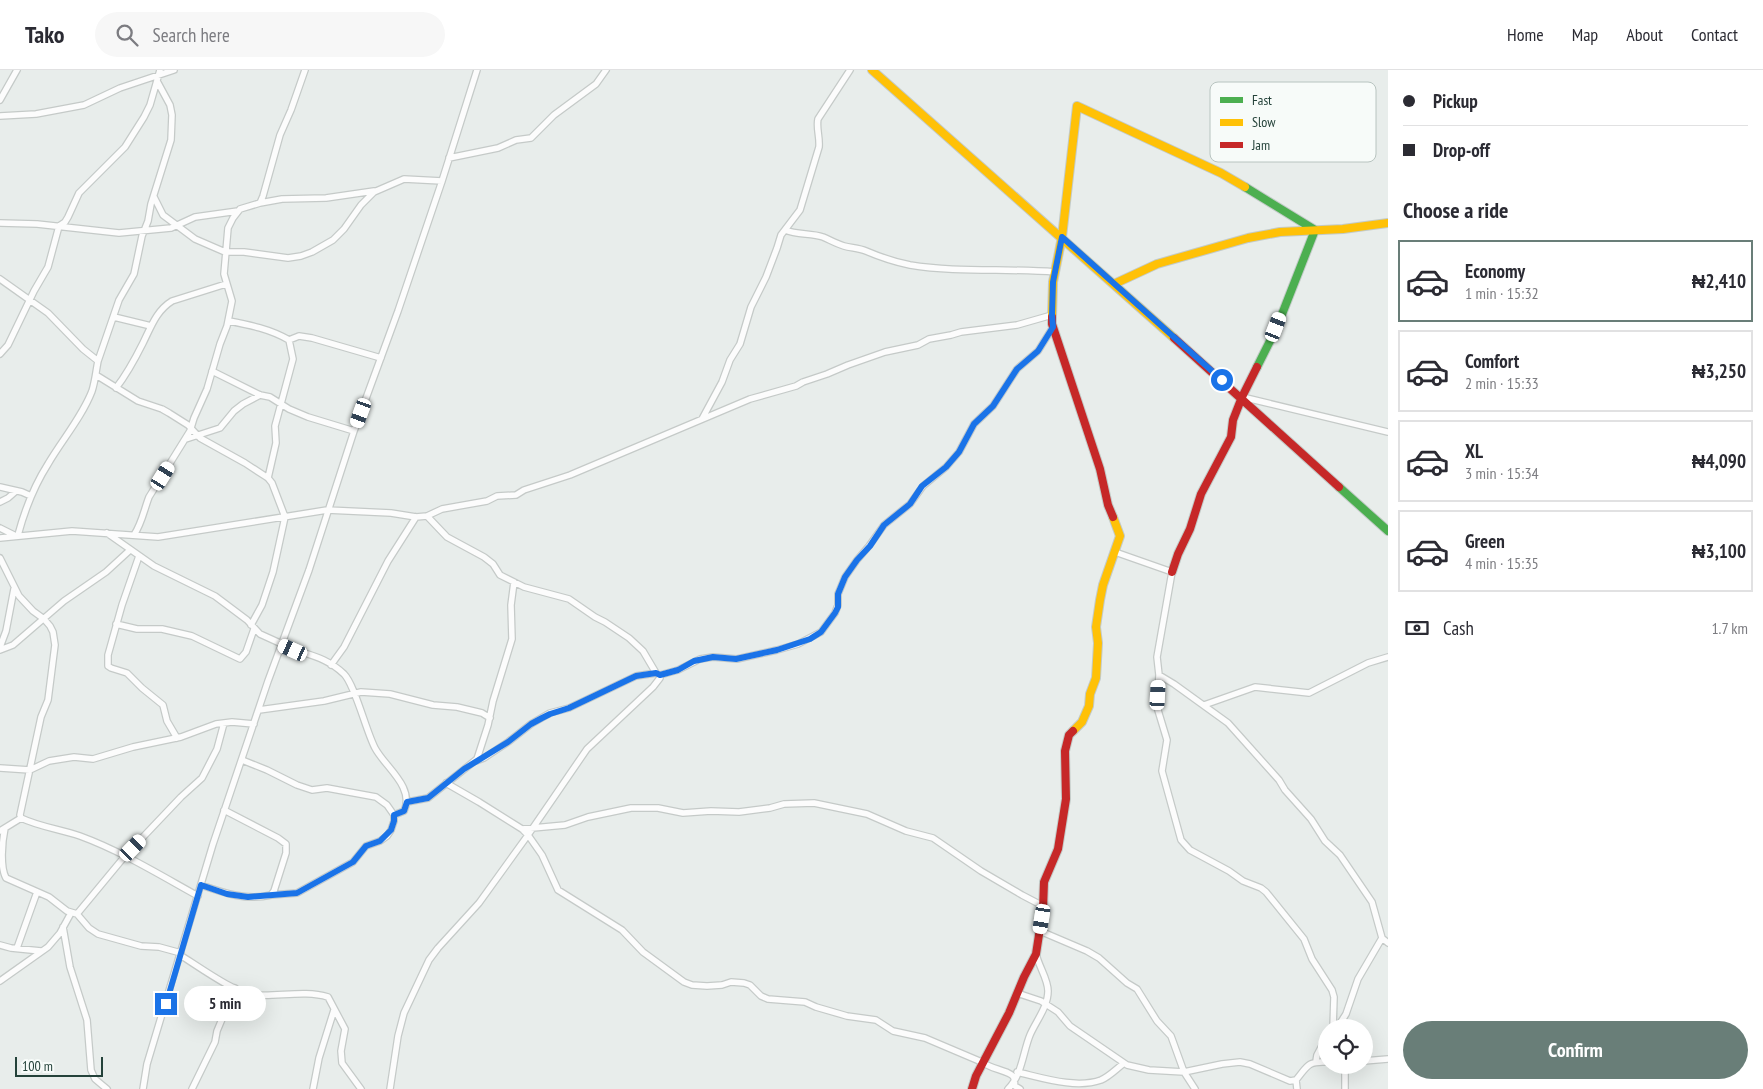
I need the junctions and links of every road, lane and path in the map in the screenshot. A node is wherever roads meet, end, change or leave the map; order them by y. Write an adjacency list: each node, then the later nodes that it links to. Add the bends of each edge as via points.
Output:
1 (17, 70): 9 (street)
2 (174, 70): 8 (street)
3 (305, 70): 15 (street, via 280,135)
4 (477, 70): 11 (street)
5 (606, 70): 11 (street, via 596,84 554,115 532,138)
6 (850, 70): 22 (street, via 818,119 819,147 806,193 800,210)
7 (872, 70): 24 (street)
8 (158, 76): 10 (street, via 120,88 84,105 36,114); 14 (street, via 170,105 172,125 171,140); 19 (street, via 150,105 124,147 79,192 68,217)
9 (0, 100)
10 (0, 116)
11 (449, 158): 12 (street)
12 (442, 182): 13 (street, via 408,178); 38 (street)
13 (378, 191): 15 (street); 25 (street, via 368,196 333,240 312,252 288,258)
14 (154, 197): 20 (street, via 164,215); 21 (street)
15 (260, 203): 16 (street)
16 (238, 211): 20 (street, via 195,217); 25 (street, via 228,228)
17 (1388, 223): 23 (street)
18 (0, 224): 19 (street)
19 (59, 226): 21 (street, via 114,233); 30 (street, via 51,260)
20 (177, 226): 21 (street); 25 (street, via 195,239)
21 (144, 230): 32 (street, via 134,274 119,300)
22 (785, 230): 26 (street, via 821,237 911,265); 46 (street, via 751,307 740,344)
23 (1315, 230): 24 (street, via 1221,173 1077,106); 29 (street, via 1248,238 1157,264); 44 (street, via 1276,327)
24 (1062, 237): 26 (street); 29 (street)
25 (225, 252): 28 (street)
26 (1055, 272): 31 (street)
27 (0, 279): 30 (street)
28 (226, 284): 33 (street, via 232,301); 34 (street, via 172,300 157,315)
29 (1114, 284): 44 (street)
30 (29, 300): 37 (street); 39 (street, via 48,313)
31 (1052, 315): 35 (street); 46 (street, via 962,332 885,352)
32 (114, 317): 34 (street); 39 (street)
33 (229, 321): 36 (street, via 262,328); 40 (street)
34 (152, 326): 42 (street)
35 (1053, 327): 68 (street, via 1100,469 1108,505 1120,533); 81 (street, via 1038,351 1017,369 993,406 974,424 959,452 922,486 910,504 884,525 857,560 845,577 835,613 821,632 777,650 736,659 700,659 678,670)
36 (289, 340): 38 (street, via 299,336 312,338); 45 (street, via 293,359)
37 (0, 354)
38 (381, 358): 48 (street)
39 (98, 361): 41 (street)
40 (212, 371): 43 (street); 47 (street)
41 (96, 375): 42 (street); 55 (street, via 85,407 58,446)
42 (116, 388): 47 (street, via 138,401 162,409)
43 (260, 395): 45 (street); 50 (street, via 242,404 220,428)
44 (1242, 397): 49 (street); 62 (street); 71 (street, via 1233,420 1231,437 1202,494)
45 (282, 403): 48 (street, via 308,417); 52 (street, via 275,426 276,443)
46 (702, 419): 58 (street, via 516,495 496,496)
47 (190, 428): 50 (street); 51 (street)
48 (354, 431): 57 (street)
49 (1388, 432)
50 (197, 435): 51 (street); 52 (street)
51 (186, 439): 65 (street, via 149,496 142,522)
52 (268, 478): 59 (street, via 277,492)
53 (0, 487): 54 (street)
54 (16, 491): 55 (street); 56 (street)
55 (31, 496): 64 (street)
56 (0, 502)
57 (327, 510): 59 (street); 60 (street); 77 (street)
58 (427, 516): 60 (street); 72 (street, via 447,537 484,557 500,575)
59 (285, 517): 65 (street, via 158,537); 76 (street, via 273,572)
60 (416, 517): 80 (street)
61 (0, 528): 64 (street)
62 (1388, 531)
63 (107, 533): 64 (street, via 72,530); 65 (street); 67 (street)
64 (16, 535): 66 (street)
65 (134, 535)
66 (0, 538)
67 (130, 550): 69 (street); 74 (street)
68 (1115, 552): 71 (street); 110 (street, via 1100,600 1094,685 1086,713 1069,735 1065,751 1066,799 1058,848 1044,882)
69 (138, 556): 75 (street); 76 (street, via 215,596)
70 (0, 558): 73 (street)
71 (1172, 572): 82 (street, via 1158,657)
72 (514, 582): 81 (street, via 575,602 637,645); 86 (street, via 512,639)
73 (14, 588): 74 (street, via 27,606); 78 (street)
74 (44, 619): 78 (street, via 13,645); 95 (street, via 53,632 55,645 48,700 41,717)
75 (116, 624): 76 (street, via 192,636 240,658 246,652); 91 (street, via 108,666 126,673 163,705 166,721)
76 (253, 627): 77 (street)
77 (282, 644): 80 (street, via 320,657); 85 (street)
78 (0, 648)
79 (1388, 657): 84 (street, via 1368,663 1310,693 1255,687)
80 (331, 665): 83 (street, via 346,676)
81 (658, 674): 93 (street, via 636,676 550,714); 102 (street, via 660,678 653,687 587,749)
82 (1159, 675): 84 (street); 126 (street, via 1157,707 1167,740 1162,771 1181,840 1190,850 1266,892 1304,939 1312,959 1332,990)
83 (354, 694): 85 (street); 87 (street, via 390,694); 97 (street, via 376,751 403,788)
84 (1204, 705): 114 (street, via 1239,734 1311,819 1325,841 1340,855 1372,902)
85 (259, 710): 90 (street)
86 (491, 711): 87 (street); 88 (street)
87 (482, 713): 88 (street)
88 (490, 718): 93 (street)
89 (224, 723): 90 (street); 91 (street); 105 (street, via 218,749 202,778)
90 (254, 724): 92 (street)
91 (177, 738): 95 (street, via 93,759 74,757 49,761)
92 (242, 760): 98 (street); 99 (street, via 312,790 327,788 376,797)
93 (476, 761): 96 (street)
94 (0, 768): 95 (street)
95 (30, 770): 100 (street)
96 (446, 783): 97 (street, via 428,798); 101 (street)
97 (407, 802): 99 (street, via 404,811)
98 (224, 810): 106 (street); 108 (street, via 286,844 286,853)
99 (394, 815): 108 (street, via 387,836 366,846 353,862 297,893)
100 (21, 818): 103 (street); 105 (street, via 79,836)
101 (522, 829): 102 (street); 104 (street)
102 (532, 829): 104 (street); 110 (street, via 565,825 631,808 658,808 683,814 739,812 784,804 814,803 867,814 906,831 933,838 981,871)
103 (2, 830): 107 (street, via 2,874)
104 (528, 835): 132 (street, via 542,855 558,890 622,930 643,952 684,982 707,986 744,983 768,999 805,1002 847,1016 876,1020 893,1031 925,1038); 144 (street, via 479,904 429,960 404,1013)
105 (124, 856): 109 (street); 111 (street)
106 (201, 885): 108 (street, via 227,894 248,897); 109 (street)
107 (37, 892): 111 (street); 117 (street)
108 (271, 895)
109 (198, 896): 119 (street)
110 (1043, 906): 113 (street)
111 (74, 913): 112 (street); 119 (street, via 98,934)
112 (63, 927): 118 (street); 139 (street, via 70,967 87,1020 91,1070 95,1079)
113 (1040, 931): 120 (street); 135 (street, via 1099,958 1137,989 1157,1021 1171,1036)
114 (1382, 938): 115 (street); 127 (street, via 1358,979)
115 (1388, 943)
116 (0, 945): 117 (street)
117 (17, 948): 118 (street)
118 (41, 951): 121 (street)
119 (180, 954): 122 (street); 140 (street)
120 (1036, 954): 123 (street); 124 (street, via 1048,986)
121 (0, 981)
122 (235, 988): 125 (street, via 254,995 322,995 328,997); 141 (street, via 215,1042)
123 (1017, 993): 124 (street); 132 (street)
124 (1046, 1004): 133 (street, via 1070,1026); 134 (street)
125 (334, 1009): 142 (street); 143 (street, via 346,1028 342,1063)
126 (1333, 1019)
127 (1343, 1019)
128 (1318, 1053): 130 (street)
129 (1388, 1059): 131 (street)
130 (1316, 1061): 137 (street, via 1307,1065)
131 (1373, 1061)
132 (984, 1063): 138 (street, via 1011,1075); 145 (street)
133 (1123, 1064): 134 (street, via 1101,1080 1083,1085); 135 (street, via 1149,1070)
134 (1017, 1072): 138 (street)
135 (1184, 1072): 137 (street, via 1240,1062 1290,1081); 148 (street)
136 (1345, 1074): 150 (street)
137 (1296, 1080): 149 (street)
138 (1014, 1082): 146 (street); 147 (street)
139 (107, 1089)
140 (143, 1089)
141 (192, 1089)
142 (312, 1089)
143 (361, 1089)
144 (390, 1089)
145 (972, 1089)
146 (1008, 1089)
147 (1020, 1089)
148 (1195, 1089)
149 (1297, 1089)
150 (1345, 1089)

